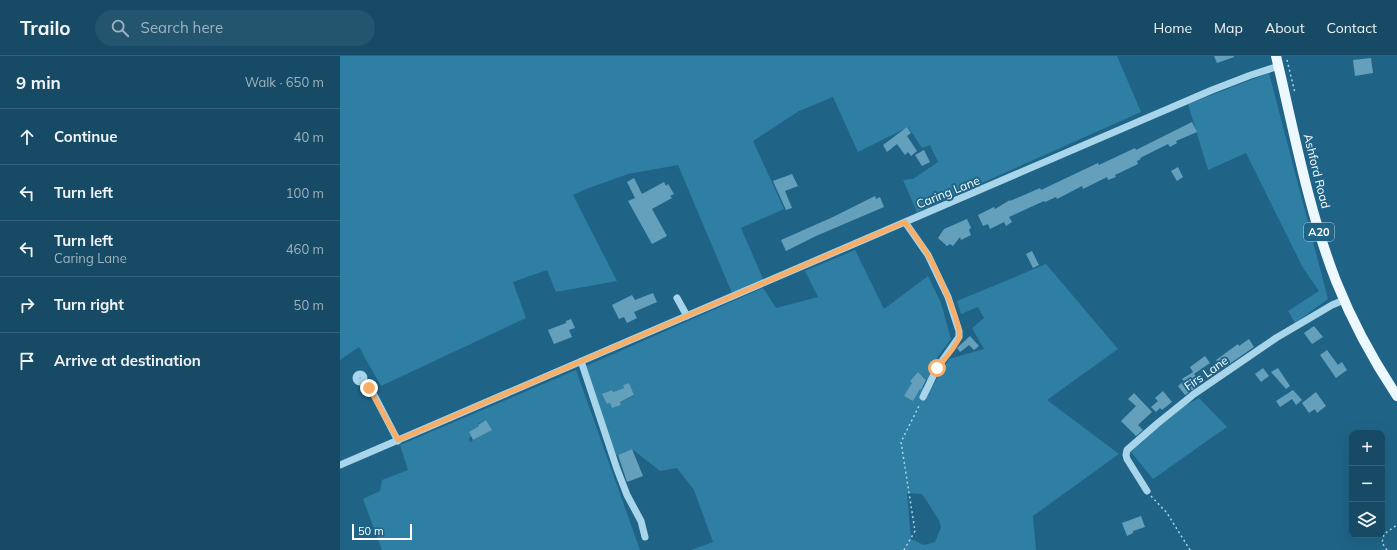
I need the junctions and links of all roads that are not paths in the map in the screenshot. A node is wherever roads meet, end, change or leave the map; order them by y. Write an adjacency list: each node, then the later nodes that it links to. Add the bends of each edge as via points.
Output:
1 (1277, 61): 2 (street, Caring Lane, via 1251,75); 4 (main road, Ashford Road / A20, via 1314,215)
2 (905, 222): 5 (street, Caring Lane); 9 (street, via 928,255 948,298 959,331 959,337 937,368)
3 (677, 298): 5 (street)
4 (1344, 300): 8 (main road, Ashford Road / A20, via 1361,335); 12 (street, Firs Lane, via 1276,338 1194,394 1127,450 1127,459)
5 (686, 316): 6 (street, Caring Lane)
6 (581, 361): 10 (street, Caring Lane); 13 (street, via 617,469)
7 (363, 381): 10 (street, via 372,391)
8 (1397, 396)
9 (923, 397)
10 (398, 440): 11 (street, Caring Lane)
11 (340, 465)
12 (1147, 491)
13 (645, 537)

